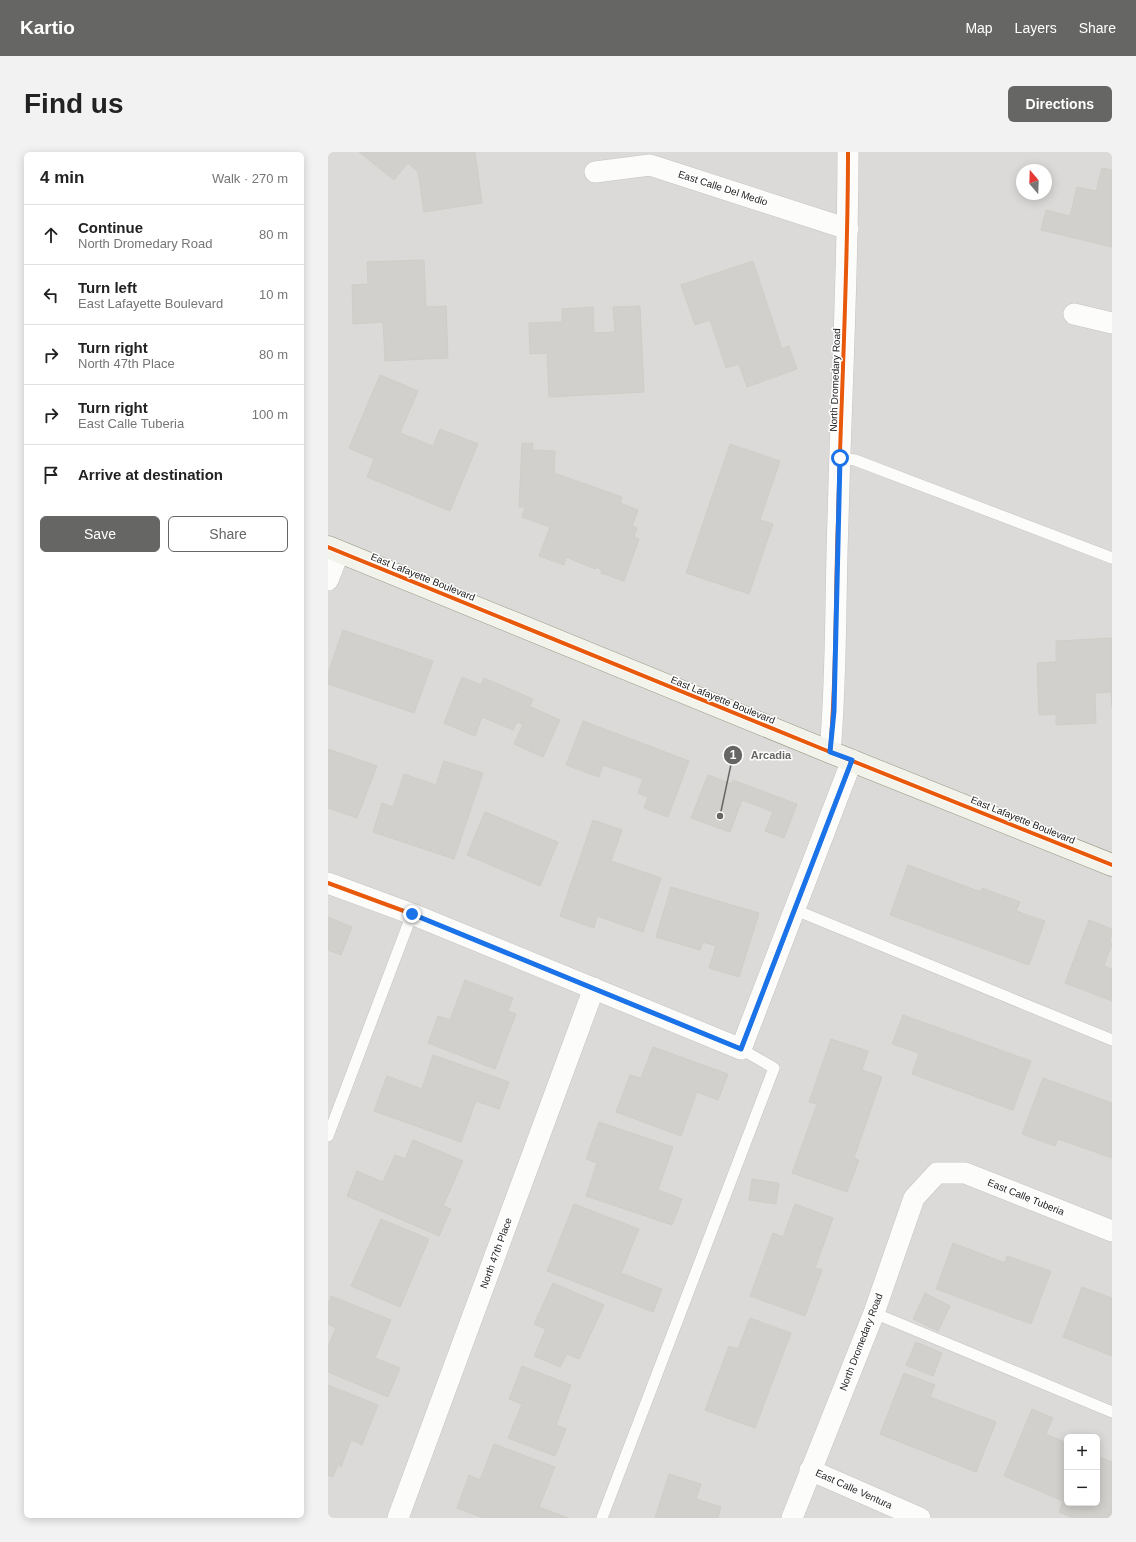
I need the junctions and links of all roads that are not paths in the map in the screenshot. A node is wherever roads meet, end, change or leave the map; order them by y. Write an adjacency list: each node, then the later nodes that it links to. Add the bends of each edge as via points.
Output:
1 (848, 152): 3 (street, North Dromedary Road)
2 (595, 172): 3 (street, East Calle Del Medio, via 650,165)
3 (848, 229): 6 (street, North Dromedary Road)
4 (1074, 314): 5 (street)
5 (1112, 323)
6 (840, 458): 8 (lane, via 855,460); 10 (street, North Dromedary Road, via 834,711)
7 (334, 549): 9 (street); 10 (street, East Lafayette Boulevard)
8 (1112, 558)
9 (328, 580)
10 (830, 752): 11 (street, East Lafayette Boulevard)
11 (852, 760): 12 (street, East Lafayette Boulevard); 14 (street)
12 (1112, 865)
13 (328, 883): 15 (street)
14 (793, 909): 17 (lane); 18 (street)
15 (412, 914): 16 (street); 19 (lane)
16 (594, 988): 18 (street); 25 (street, North 47th Place)
17 (1112, 1040)
18 (741, 1049): 26 (lane, via 774,1068)
19 (328, 1136)
20 (938, 1172): 21 (street, East Calle Tuberia, via 965,1173); 22 (street, North Dromedary Road, via 914,1198)
21 (1112, 1231)
22 (874, 1313): 23 (lane); 24 (street, North Dromedary Road)
23 (1112, 1412)
24 (810, 1470): 27 (street, North Dromedary Road); 28 (street, East Calle Ventura)
25 (398, 1518)
26 (602, 1518)
27 (792, 1518)
28 (920, 1518)

